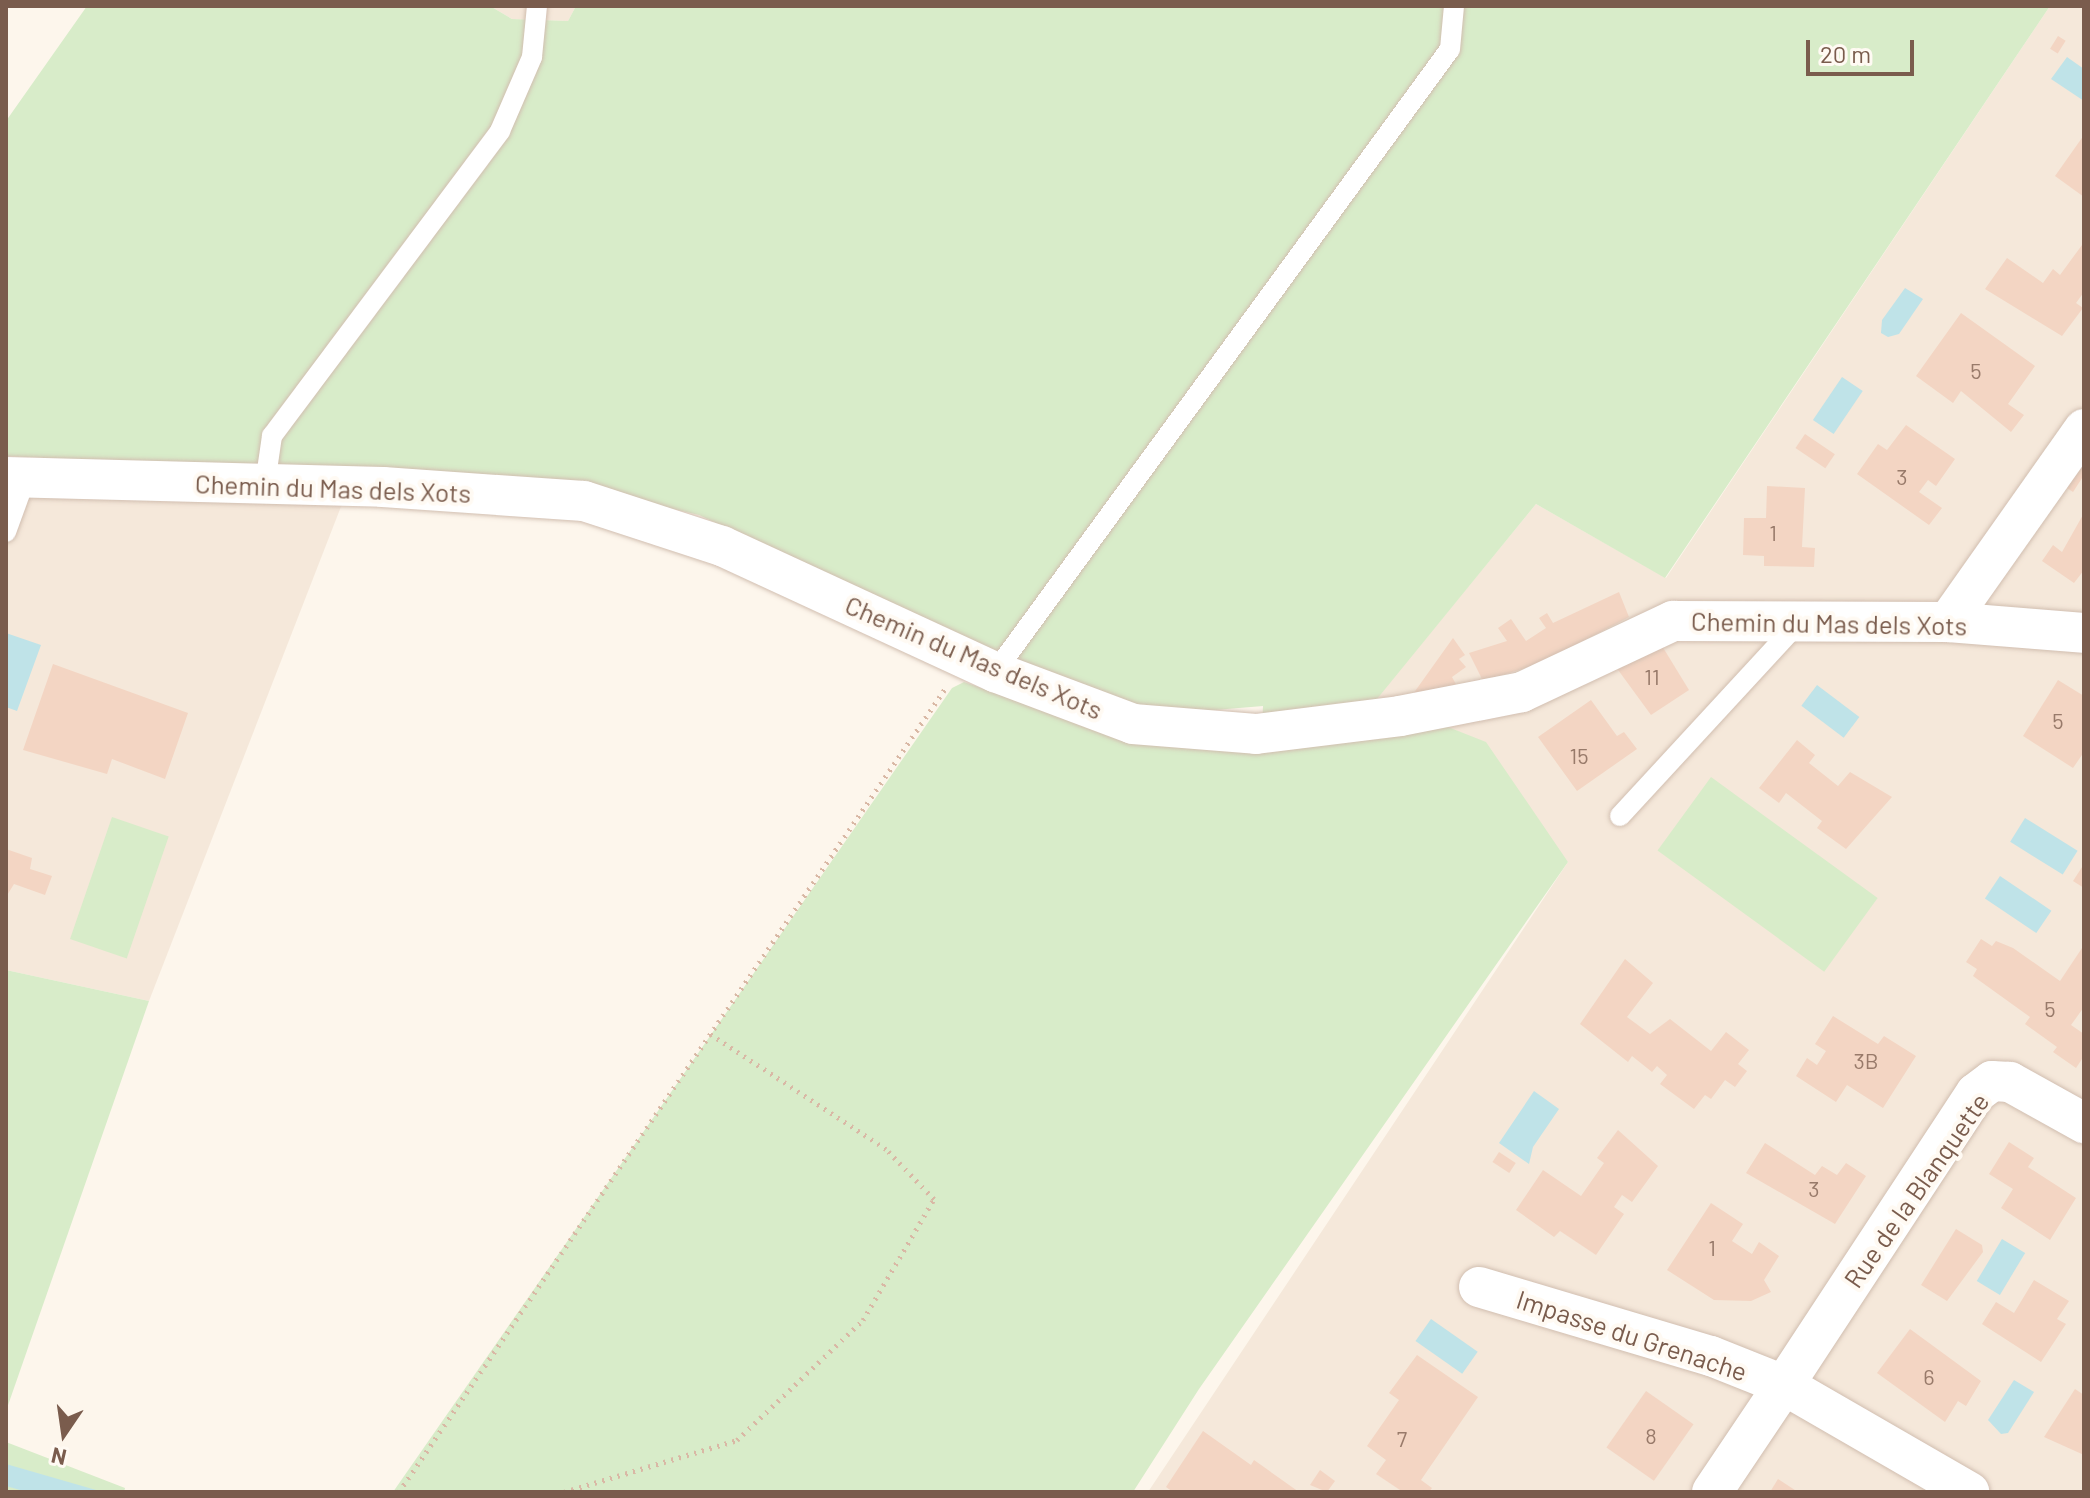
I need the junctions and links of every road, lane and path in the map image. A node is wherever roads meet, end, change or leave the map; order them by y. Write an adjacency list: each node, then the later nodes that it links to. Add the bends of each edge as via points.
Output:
1 (537, 6): 5 (lane, via 532,57 500,131 272,436)
2 (1454, 6): 10 (lane, via 1450,49)
3 (2084, 429): 8 (street)
4 (16, 477): 5 (street, Chemin du Mas dels Xots); 6 (lane)
5 (265, 484): 10 (street, Chemin du Mas dels Xots, via 584,501 722,546)
6 (6, 532)
7 (1800, 622): 8 (street, Chemin du Mas dels Xots); 10 (street, Chemin du Mas dels Xots, via 1673,621 1522,692 1400,716 1256,734 1133,724); 11 (lane)
8 (1948, 622): 9 (street, Chemin du Mas dels Xots)
9 (2084, 633)
10 (980, 665): 12 (path)
11 (1620, 816)
12 (710, 1034): 16 (path); 17 (path, via 886,1149 934,1199 863,1320 737,1440)
13 (2084, 1123): 15 (street, Rue de la Blanquette, via 2010,1082 1992,1081 1976,1093)
14 (1479, 1287): 15 (street, Impasse du Grenache, via 1711,1356)
15 (1784, 1385): 18 (street, Rue de la Blanquette); 19 (street, Impasse du Grenache)
16 (399, 1492)
17 (564, 1492)
18 (1712, 1492)
19 (1969, 1492)

